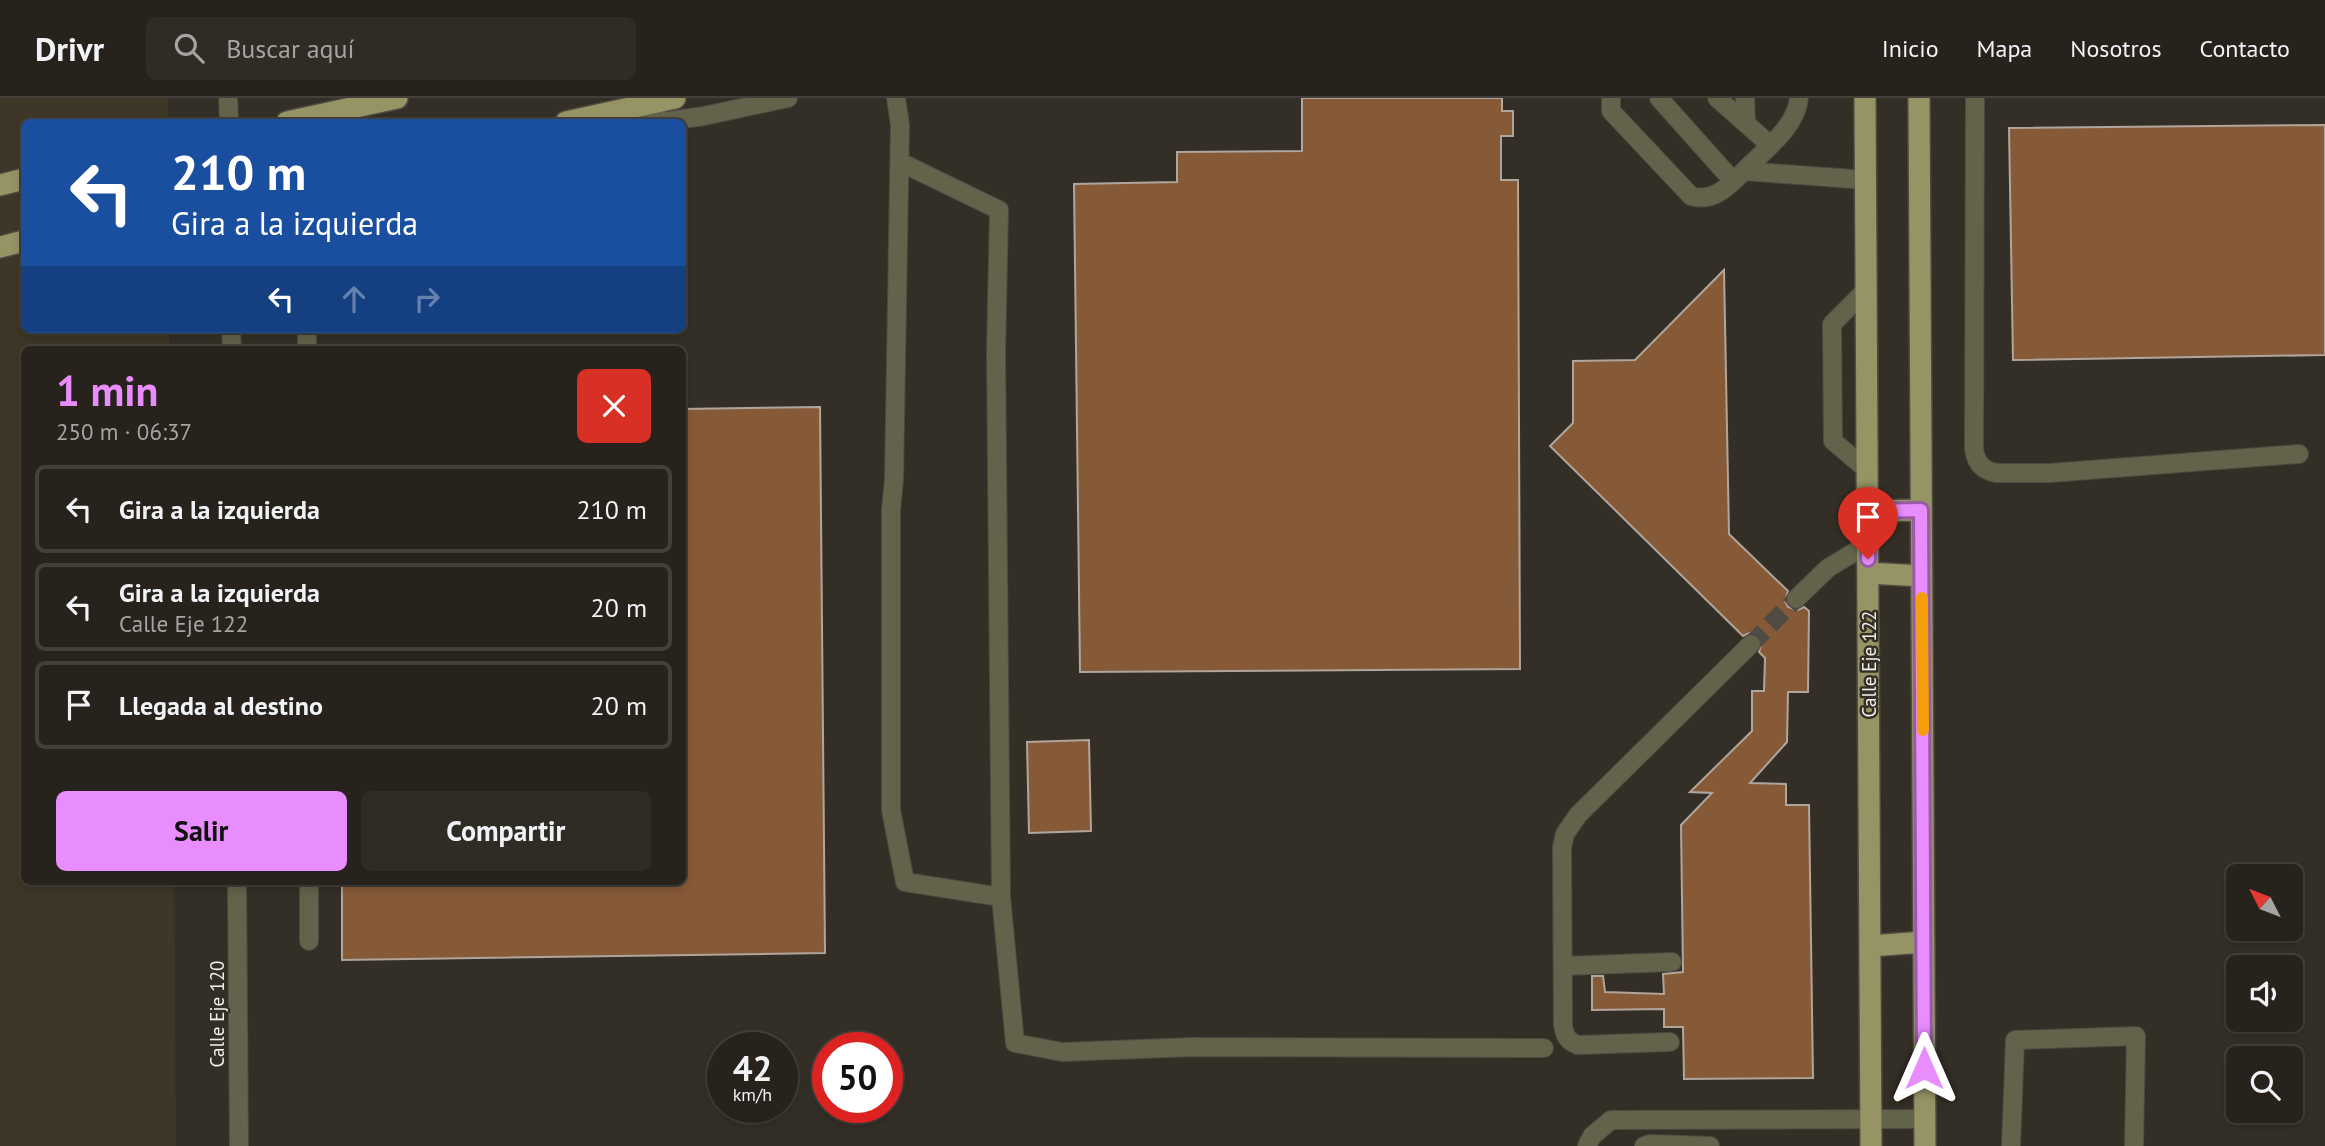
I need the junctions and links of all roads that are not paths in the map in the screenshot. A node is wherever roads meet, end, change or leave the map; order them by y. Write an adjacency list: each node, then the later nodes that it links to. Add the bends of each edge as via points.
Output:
1 (228, 98): 15 (street)
2 (397, 98): 16 (main road)
3 (675, 98): 14 (main road)
4 (788, 98): 19 (street)
5 (896, 98): 22 (street)
6 (1611, 98): 23 (street, via 1611,111 1691,196 1714,196)
7 (1659, 98): 23 (street)
8 (1717, 98): 20 (street)
9 (1745, 98): 20 (street)
10 (1799, 98): 21 (street, via 1789,126)
11 (1865, 98): 25 (main road, Calle Eje 122)
12 (1919, 98): 32 (main road)
13 (1975, 98): 30 (street, via 1974,449 1978,463 1997,472 2050,473)
14 (608, 113): 17 (main road); 18 (street)
15 (229, 119)
16 (301, 119)
17 (580, 119)
18 (658, 119)
19 (683, 119)
20 (1745, 122): 21 (street)
21 (1769, 144): 23 (street)
22 (900, 162): 41 (street, via 999,210); 41 (street, via 891,510 891,810 905,882)
23 (1739, 176): 25 (street)
24 (21, 180): 26 (main road)
25 (1866, 180): 29 (main road, Calle Eje 122)
26 (0, 185)
27 (21, 243): 28 (main road)
28 (0, 247)
29 (1867, 289): 31 (main road, Calle Eje 122); 31 (street, via 1832,324 1833,441)
30 (2299, 454)
31 (1867, 470): 33 (main road, Calle Eje 122)
32 (1921, 510): 33 (main road); 36 (main road)
33 (1868, 511): 34 (main road, Calle Eje 122)
34 (1868, 544): 35 (main road, Calle Eje 122); 37 (street, via 1828,568)
35 (1868, 573): 36 (main road); 44 (main road, Calle Eje 122)
36 (1922, 576): 43 (main road)
37 (1796, 599)
38 (1751, 644): 46 (street, via 1570,825 1563,847)
39 (237, 885): 51 (street, Calle Eje 120)
40 (309, 885): 42 (street)
41 (1001, 897): 48 (street, via 1015,1043 1062,1052 1192,1047)
42 (309, 941)
43 (1924, 942): 44 (main road); 50 (main road)
44 (1870, 946): 49 (main road, Calle Eje 122)
45 (1672, 962): 46 (street)
46 (1563, 966): 47 (street, via 1563,1025 1570,1042)
47 (1670, 1042)
48 (1544, 1048)
49 (1871, 1119): 50 (street); 52 (street, via 1611,1120); 55 (main road, Calle Eje 122)
50 (1925, 1119): 56 (main road)
51 (239, 1146)
52 (1587, 1146)
53 (1644, 1146): 54 (street)
54 (1710, 1146)
55 (1871, 1146)
56 (1925, 1146)
57 (2011, 1146): 58 (street, via 2015,1040 2136,1036)
58 (2134, 1146)

